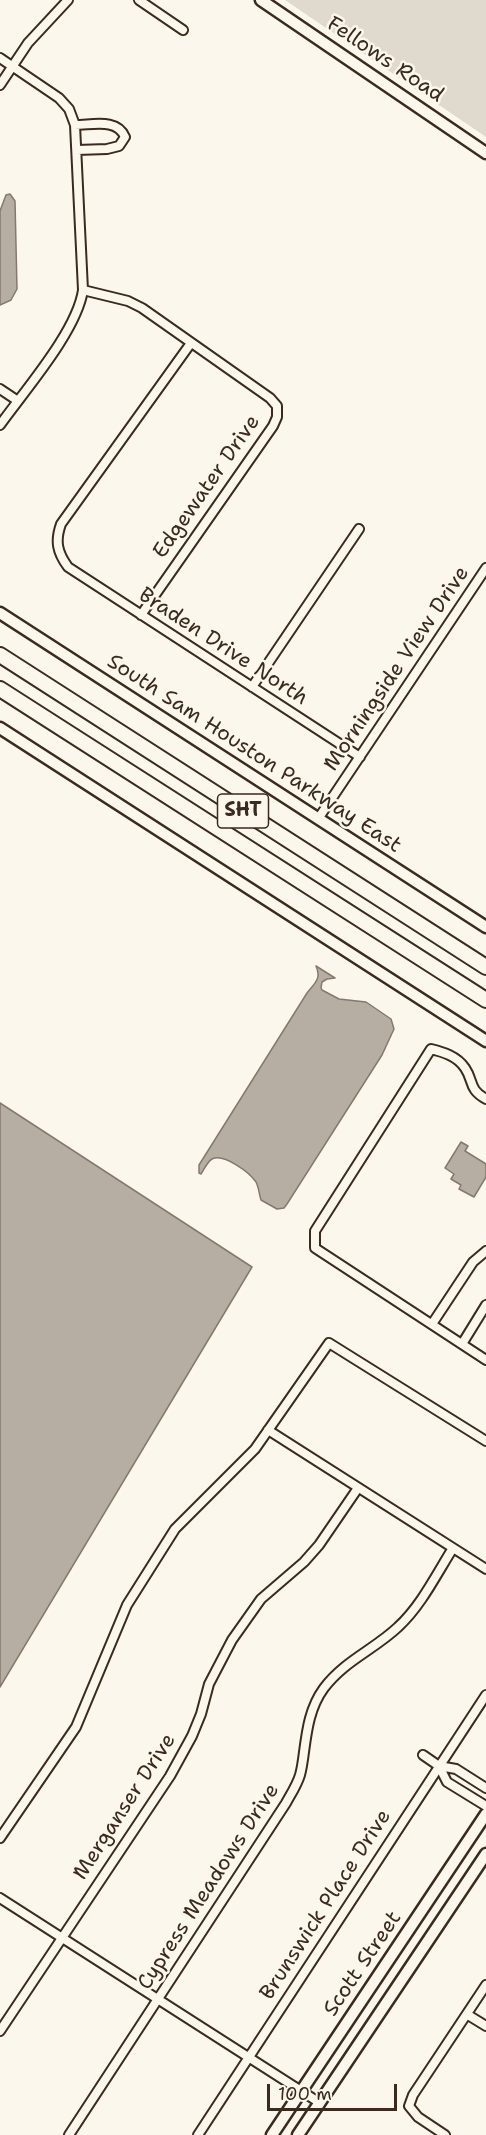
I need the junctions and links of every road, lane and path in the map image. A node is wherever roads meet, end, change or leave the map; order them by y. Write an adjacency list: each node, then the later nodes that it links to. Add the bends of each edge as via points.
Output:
1 (68, 0): 6 (street)
2 (139, 0): 4 (street)
3 (261, 0): 10 (main road, Fellows Road)
4 (183, 30)
5 (0, 58): 6 (street)
6 (13, 65): 7 (street); 8 (street, via 59,98)
7 (0, 85)
8 (75, 125): 9 (street); 9 (street, via 114,124 125,137 119,146)
9 (77, 150): 11 (street)
10 (486, 153)
11 (83, 290): 12 (street, via 142,308); 14 (street, via 66,333)
12 (191, 344): 19 (street, Braden Drive North, via 61,524 57,536 57,548 68,567); 19 (street, Edgewater Drive, via 270,398 277,406 277,417)
13 (0, 390): 14 (street)
14 (18, 401): 15 (street)
15 (0, 425)
16 (359, 529): 21 (street)
17 (486, 568): 24 (street, Morningside View Drive)
18 (0, 613): 25 (main road, South Sam Houston Parkway East)
19 (141, 615): 21 (street, Braden Drive North)
20 (0, 655): 27 (highway, SHT)
21 (252, 687): 24 (street, Braden Drive North)
22 (0, 688): 28 (highway, SHT)
23 (2, 733): 29 (main road)
24 (360, 757): 25 (street, Morningside View Drive)
25 (318, 819): 26 (main road, South Sam Houston Parkway East)
26 (486, 927)
27 (486, 967)
28 (485, 999)
29 (486, 1041)
30 (486, 1099): 33 (street, via 471,1087 464,1067 448,1053 431,1049 315,1231 315,1248)
31 (486, 1251): 33 (street, via 472,1262)
32 (486, 1305): 34 (street)
33 (432, 1324): 34 (street)
34 (462, 1344): 35 (street)
35 (486, 1360)
36 (268, 1430): 37 (street, via 329,1343); 38 (street); 47 (street, via 255,1449 174,1529 127,1605 76,1727)
37 (486, 1441)
38 (358, 1488): 39 (street); 50 (street, Merganser Drive, via 319,1545 261,1599 232,1640 209,1684 192,1736 170,1776)
39 (453, 1548): 40 (street); 52 (street, Cypress Meadows Drive, via 400,1626 350,1661 324,1688 308,1725 296,1786)
40 (486, 1569)
41 (486, 1695): 43 (street, Brunswick Place Drive)
42 (423, 1755): 43 (street)
43 (439, 1766): 44 (street, via 456,1769); 45 (street, via 447,1782); 56 (street, Brunswick Place Drive)
44 (486, 1788)
45 (486, 1806)
46 (486, 1814): 57 (main road, Scott Street)
47 (0, 1838)
48 (486, 1854): 58 (main road, Scott Street)
49 (0, 1898): 50 (street)
50 (62, 1936): 52 (street); 55 (street, Merganser Drive)
51 (486, 1985): 53 (street)
52 (159, 1998): 56 (street); 59 (street, Cypress Meadows Drive)
53 (468, 2014): 54 (street); 63 (street, via 409,2106)
54 (486, 2026)
55 (0, 2031)
56 (249, 2056): 57 (street); 60 (street, Brunswick Place Drive)
57 (302, 2090): 58 (street); 61 (main road, Scott Street)
58 (320, 2103): 62 (main road, Scott Street)
59 (69, 2135)
60 (198, 2135)
61 (272, 2135)
62 (298, 2135)
63 (445, 2135)

